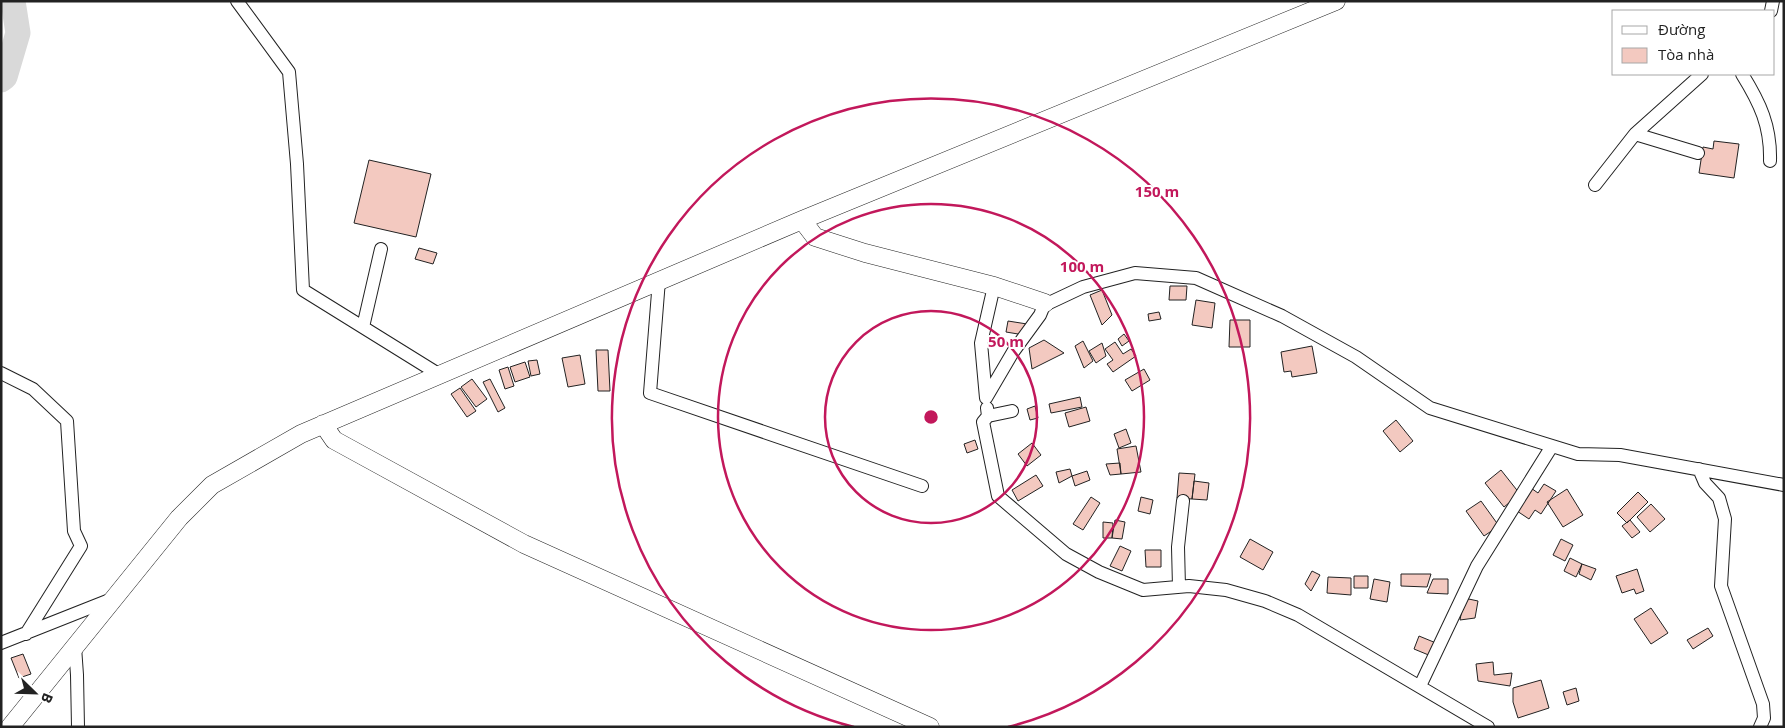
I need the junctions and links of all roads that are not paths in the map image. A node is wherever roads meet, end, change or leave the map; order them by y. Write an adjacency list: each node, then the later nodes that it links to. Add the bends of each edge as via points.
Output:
1 (237, 1): 14 (street, via 289,72 303,290)
2 (1336, 1): 9 (street)
3 (1701, 75): 5 (street)
4 (1743, 75): 7 (street, via 1764,118 1770,142)
5 (1635, 134): 6 (street); 8 (street)
6 (1698, 153)
7 (1770, 161)
8 (1595, 185)
9 (802, 220): 11 (street); 12 (street, via 815,236 865,253)
10 (381, 249): 14 (street)
11 (659, 280): 16 (street); 24 (street, via 650,394)
12 (994, 286): 13 (street); 17 (street, via 982,343)
13 (1045, 303): 17 (street); 21 (street, via 1083,287 1136,273 1196,278 1282,316 1356,356 1430,408)
14 (364, 327): 16 (street)
15 (1, 373): 28 (street, via 33,389 67,420 74,531 81,546)
16 (440, 375): 20 (street)
17 (986, 398): 19 (street)
18 (1012, 411): 19 (street)
19 (988, 416): 26 (street, via 983,422 998,496 1066,554 1099,572 1143,590)
20 (322, 424): 27 (street, via 212,485 179,518); 34 (street, via 334,440 524,544)
21 (1552, 446): 22 (street, via 1578,454 1620,455); 31 (street, via 1477,566)
22 (1699, 470): 23 (street); 36 (street, via 1705,483 1719,498 1725,519 1721,586 1764,704)
23 (1784, 485)
24 (922, 486)
25 (1182, 500): 26 (street)
26 (1179, 587): 31 (street, via 1226,590 1265,601 1298,615)
27 (114, 598): 28 (street); 30 (street)
28 (26, 634): 29 (street)
29 (1, 643)
30 (75, 647): 32 (street); 33 (street)
31 (1420, 686): 35 (street)
32 (10, 727)
33 (78, 727)
34 (930, 727)
35 (1488, 727)
36 (1760, 727)

